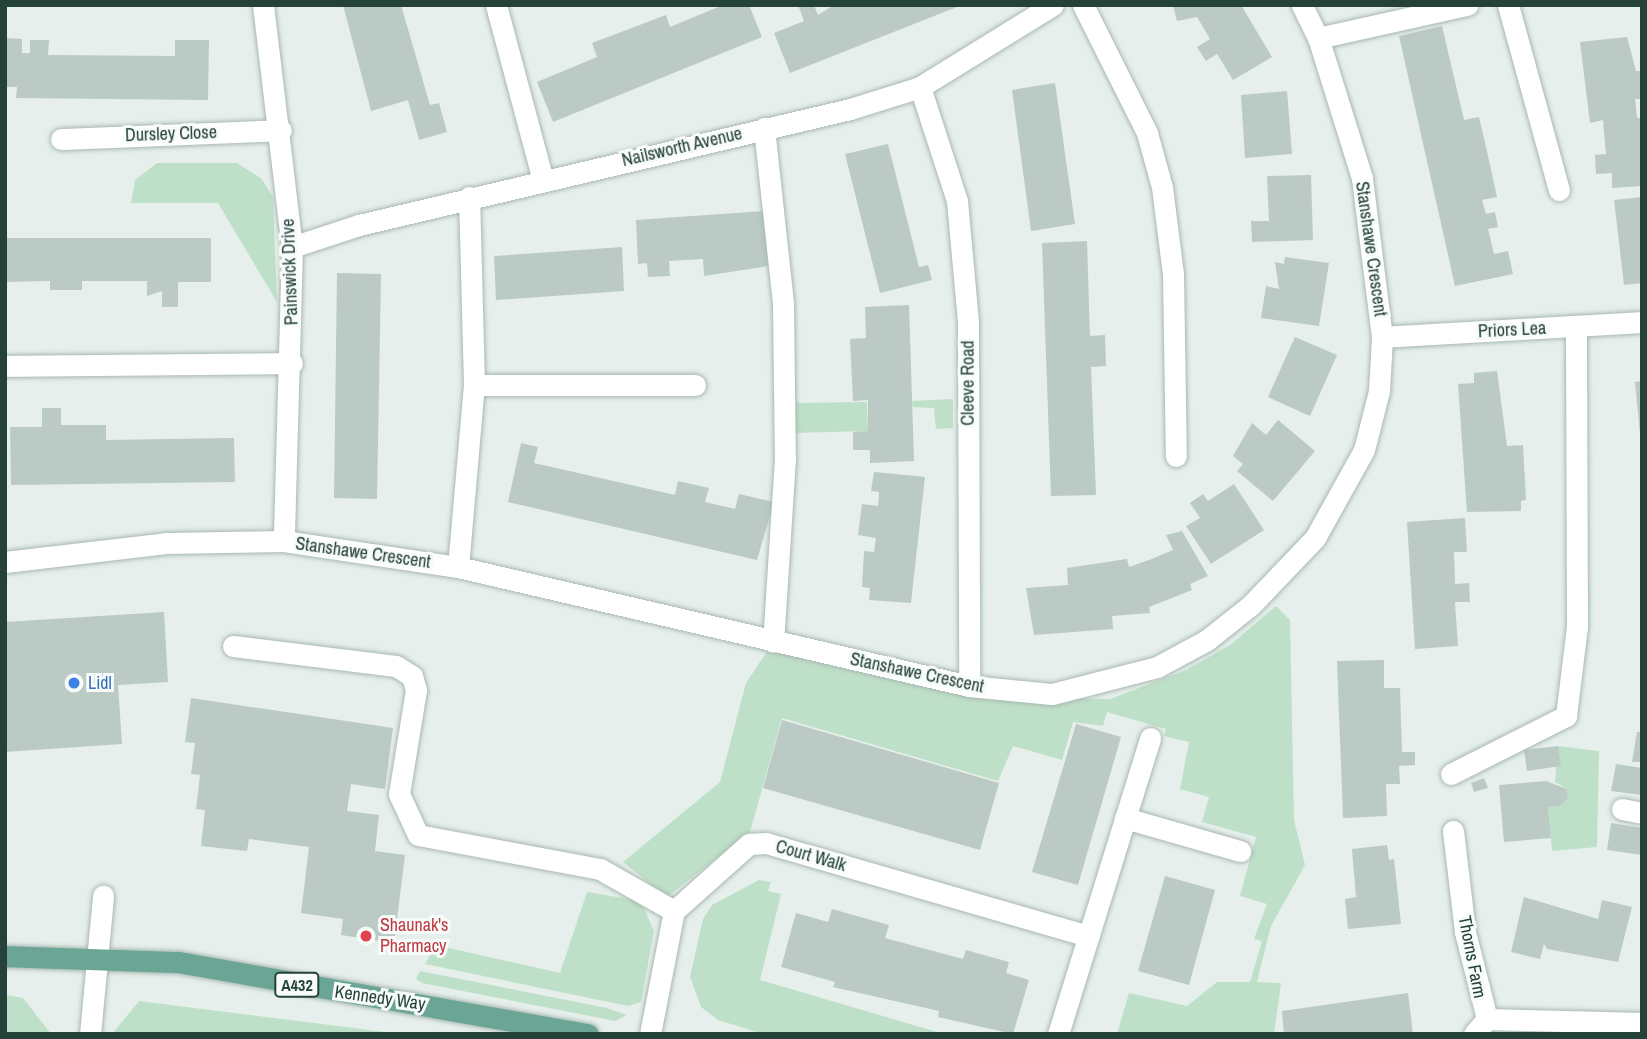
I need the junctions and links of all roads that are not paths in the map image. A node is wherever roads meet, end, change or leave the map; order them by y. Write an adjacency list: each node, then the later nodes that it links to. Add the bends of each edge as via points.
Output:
1 (263, 5): 11 (street, Painswick Drive)
2 (496, 5): 13 (street)
3 (1053, 5): 9 (street, Nailsworth Avenue)
4 (1083, 5): 24 (street, via 1147,133 1162,187 1174,274)
5 (1302, 5): 8 (street, Stanshawe Crescent)
6 (1467, 5): 8 (street)
7 (1508, 5): 14 (street)
8 (1318, 38): 19 (street, Stanshawe Crescent, via 1362,177)
9 (920, 87): 10 (street, Nailsworth Avenue); 30 (street, Cleeve Road, via 957,201 968,323)
10 (764, 128): 13 (street, Nailsworth Avenue); 28 (street, via 783,304 785,458)
11 (281, 130): 12 (street, Dursley Close); 16 (street, Painswick Drive)
12 (61, 139)
13 (543, 180): 15 (street, Nailsworth Avenue)
14 (1559, 190)
15 (469, 197): 16 (street, Nailsworth Avenue); 22 (street)
16 (292, 247): 20 (street, Painswick Drive)
17 (1642, 322): 18 (street, Priors Lea)
18 (1576, 326): 19 (street, Priors Lea); 32 (street, via 1577,626 1566,716)
19 (1382, 337): 30 (street, Stanshawe Crescent, via 1379,391 1367,438 1342,498 1294,564 1251,606 1208,640 1157,667 1106,684 1052,694)
20 (292, 363): 21 (street); 25 (street, Painswick Drive)
21 (5, 366)
22 (474, 385): 23 (street); 27 (street)
23 (695, 385)
24 (1177, 456)
25 (284, 541): 26 (street, Stanshawe Crescent, via 166,542); 27 (street, Stanshawe Crescent)
26 (5, 562)
27 (458, 567): 28 (street, Stanshawe Crescent)
28 (773, 642): 30 (street, Stanshawe Crescent)
29 (233, 646): 37 (street, via 396,666 412,676 416,690 399,794 418,835 600,869)
30 (969, 686)
31 (1150, 738): 33 (street)
32 (1451, 774)
33 (1125, 818): 35 (street); 38 (street)
34 (1453, 831): 42 (street, Thorns Farm)
35 (1240, 851)
36 (103, 896): 40 (street)
37 (674, 911): 38 (street, Court Walk, via 734,854 749,844 766,844); 45 (street)
38 (1089, 936): 46 (street)
39 (5, 956): 40 (main road, Kennedy Way / A432)
40 (95, 957): 43 (street); 44 (main road, Kennedy Way / A432, via 178,962)
41 (1642, 1023): 42 (street, Thorns Farm)
42 (1481, 1026)
43 (90, 1034)
44 (588, 1034)
45 (650, 1034)
46 (1058, 1034)

